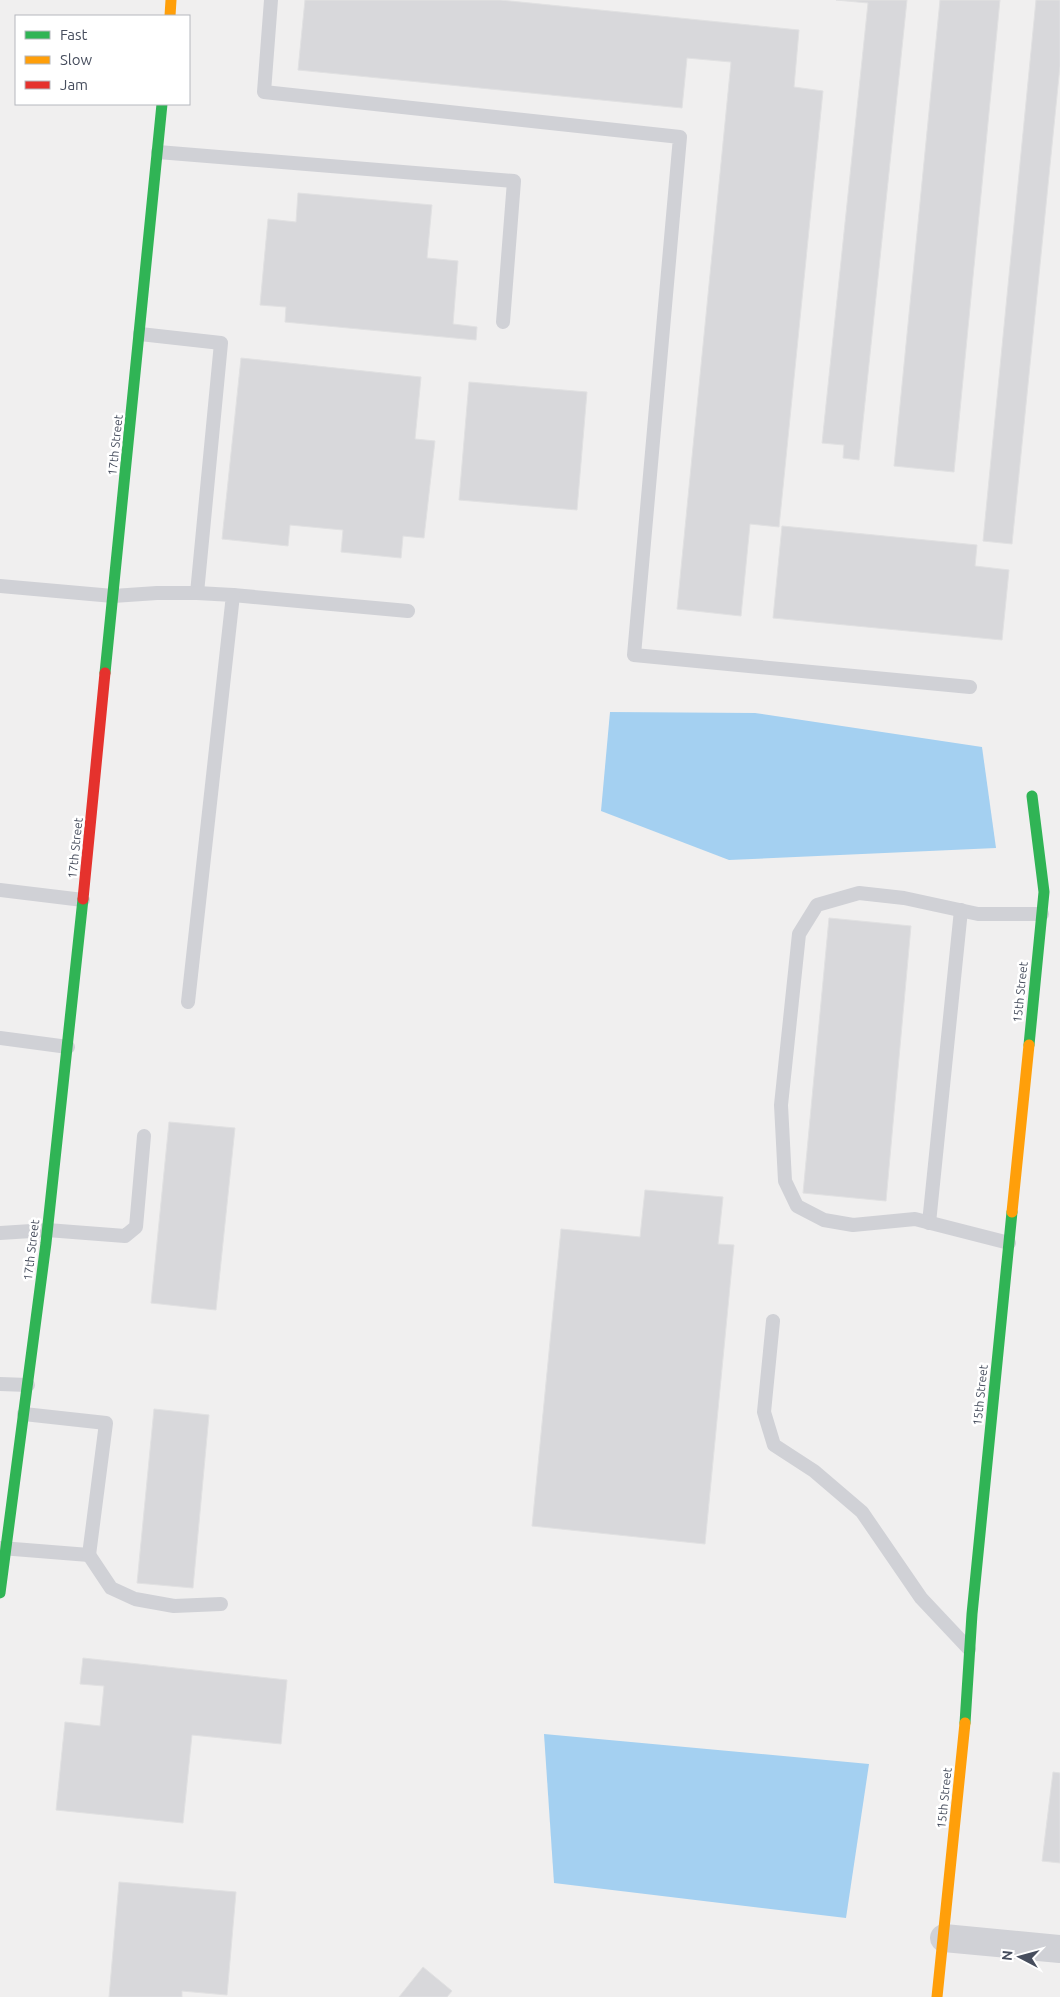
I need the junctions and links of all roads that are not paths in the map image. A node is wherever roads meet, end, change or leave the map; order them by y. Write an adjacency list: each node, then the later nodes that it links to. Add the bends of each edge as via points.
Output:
1 (171, 0): 3 (main road)
2 (271, 0): 13 (lane, via 264,92 680,137 634,655)
3 (170, 15)
4 (162, 105): 5 (main road, 17th Street)
5 (158, 152): 6 (lane, via 514,181); 7 (main road, 17th Street)
6 (503, 322)
7 (140, 334): 9 (lane, via 221,343); 11 (main road, 17th Street)
8 (0, 586): 11 (lane)
9 (197, 593): 10 (lane); 11 (lane)
10 (233, 595): 12 (lane); 19 (lane)
11 (113, 596): 16 (main road, 17th Street)
12 (408, 611)
13 (970, 687)
14 (1032, 796): 18 (main road, 15th Street, via 1044,892)
15 (0, 890): 16 (lane)
16 (83, 900): 21 (main road, 17th Street)
17 (961, 910): 18 (lane, via 978,914); 23 (lane); 23 (lane, via 859,892 817,905 800,934 781,1105 785,1181 797,1206 824,1220 853,1225 916,1219)
18 (1042, 914): 26 (main road, 15th Street)
19 (188, 1002)
20 (0, 1038): 21 (lane)
21 (68, 1047): 24 (main road, 17th Street)
22 (144, 1136): 24 (lane, via 136,1228 125,1236)
23 (929, 1223): 26 (lane)
24 (47, 1230): 25 (lane); 29 (main road, 17th Street)
25 (0, 1233)
26 (1009, 1243): 35 (main road, 15th Street)
27 (773, 1321): 35 (lane, via 764,1412 774,1445 814,1471 862,1512 921,1598)
28 (0, 1384): 29 (lane)
29 (28, 1385): 30 (main road, 17th Street)
30 (24, 1414): 31 (main road, 17th Street); 32 (lane, via 106,1423)
31 (2, 1548): 32 (lane); 33 (main road, 17th Street)
32 (89, 1555): 34 (lane, via 111,1588 134,1599 174,1606)
33 (0, 1593)
34 (220, 1604)
35 (970, 1650): 36 (main road, 15th Street)
36 (944, 1938): 37 (street); 38 (main road, 15th Street)
37 (1060, 1949)
38 (936, 1997)

